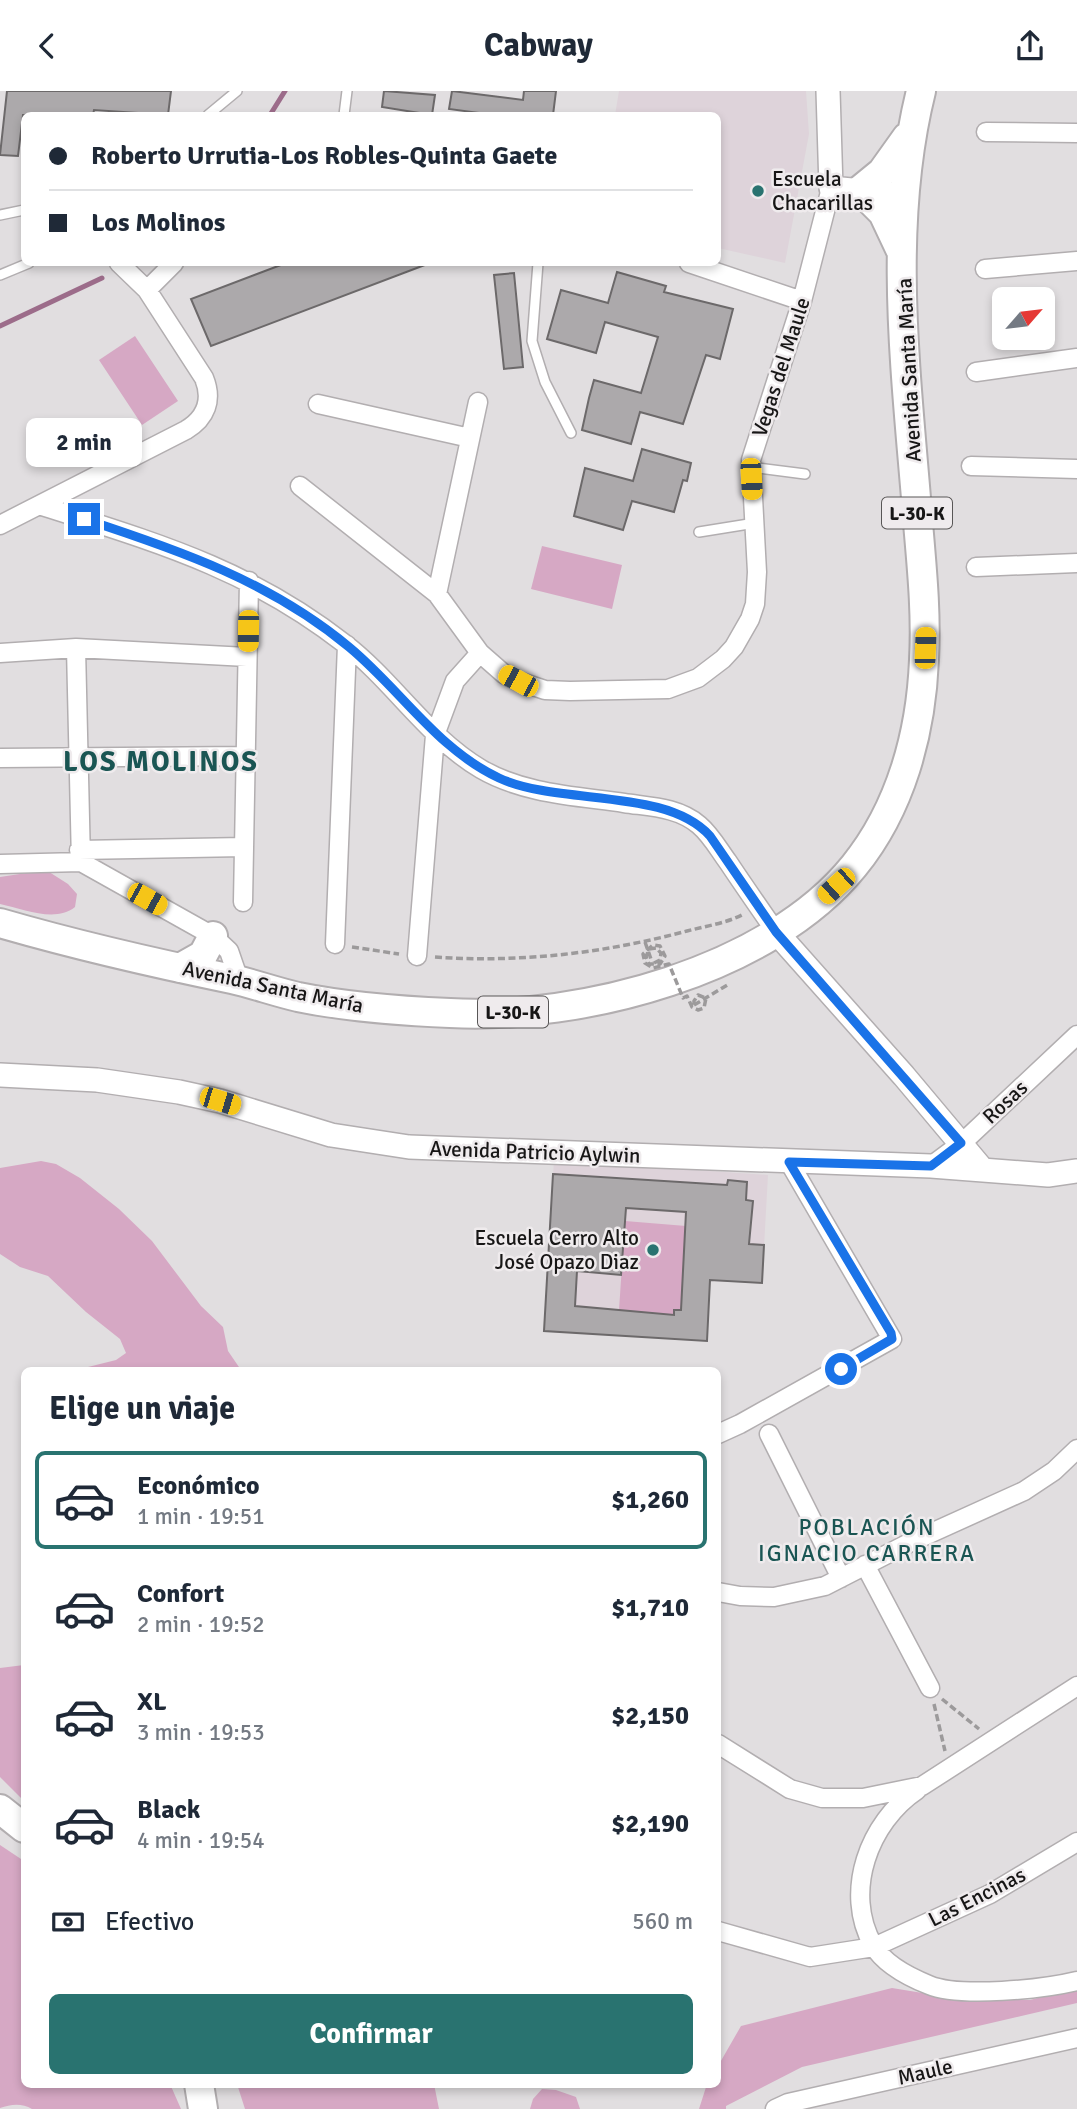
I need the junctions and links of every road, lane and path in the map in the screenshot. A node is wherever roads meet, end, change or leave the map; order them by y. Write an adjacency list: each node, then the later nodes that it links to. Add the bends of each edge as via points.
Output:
1 (237, 91): 5 (lane)
2 (347, 91): 6 (lane)
3 (828, 91): 9 (street)
4 (918, 103): 10 (main road, via 892,162); 11 (main road, Avenida Santa María / L-30-K)
5 (212, 112)
6 (344, 112)
7 (985, 132): 8 (street)
8 (1077, 133)
9 (831, 188): 10 (street); 24 (street, Vegas del Maule)
10 (860, 190): 11 (street); 20 (main road, via 892,226)
11 (904, 195): 20 (main road, Avenida Santa María / L-30-K)
12 (21, 210): 13 (lane)
13 (0, 215)
14 (1077, 261): 21 (street)
15 (22, 266): 22 (lane)
16 (122, 266): 23 (street)
17 (171, 266): 23 (street)
18 (538, 266): 29 (lane, via 532,341 545,382)
19 (698, 266): 24 (street)
20 (904, 269): 59 (main road, Avenida Santa María / L-30-K, via 909,410 925,608 916,726 902,780 868,847 827,895)
21 (985, 269)
22 (0, 275)
23 (147, 290): 36 (street, via 204,378 209,394 201,419)
24 (802, 302): 32 (street, Vegas del Maule)
25 (1077, 358): 26 (street)
26 (976, 372)
27 (478, 402): 30 (street)
28 (318, 404): 30 (street)
29 (572, 433)
30 (470, 438): 43 (street)
31 (971, 466): 33 (street)
32 (751, 467): 34 (lane); 37 (street, Vegas del Maule)
33 (1077, 469)
34 (805, 474)
35 (300, 486): 43 (street, Vegas del Maule)
36 (39, 505): 38 (street); 42 (street, via 185,552)
37 (755, 523): 39 (lane); 47 (street, Vegas del Maule, via 757,588 750,619 734,647 698,678 668,688 545,689 504,674)
38 (0, 525)
39 (699, 532)
40 (1077, 563): 41 (street)
41 (976, 567)
42 (249, 581): 44 (street); 48 (street)
43 (438, 594): 47 (street, Vegas del Maule)
44 (347, 645): 49 (street); 62 (street)
45 (76, 648): 46 (street); 48 (street); 50 (street)
46 (0, 653)
47 (480, 653): 49 (street, via 455,681)
48 (247, 657): 51 (street)
49 (435, 735): 57 (street, via 468,761 517,785 663,809 689,818 710,836); 63 (street)
50 (77, 755): 51 (street); 52 (street); 54 (street)
51 (246, 755): 53 (street)
52 (0, 758)
53 (244, 847): 54 (street); 56 (street)
54 (80, 856): 55 (street); 60 (street)
55 (0, 864)
56 (243, 902)
57 (758, 906): 59 (street); 61 (path, via 737,918)
58 (0, 923): 64 (main road, Avenida Santa María / L-30-K)
59 (776, 932): 65 (main road, Avenida Santa María / L-30-K, via 722,960 655,986 536,1011 454,1014 381,1009 297,997); 69 (street)
60 (213, 936): 64 (main road, via 203,955); 65 (street, via 229,951)
61 (645, 942): 63 (path, via 496,959); 66 (path, bridge, via 650,961 660,960 661,953 649,949 646,957 649,964 660,964 665,956 660,946 653,945 643,954 645,963 653,968 669,964 683,998 687,996 692,1007 704,1008 706,998 698,995)
62 (335, 944): 63 (path)
63 (417, 956)
64 (180, 968): 65 (main road, Avenida Santa María / L-30-K)
65 (239, 981)
66 (694, 1005)
67 (1077, 1035): 69 (street, Rosas)
68 (0, 1075): 70 (street, Avenida Patricio Aylwin, via 97,1080 179,1092 331,1135 409,1147)
69 (961, 1143): 71 (street, Rosas); 72 (street)
70 (789, 1162): 71 (street, Avenida Patricio Aylwin); 74 (street, via 892,1339)
71 (931, 1166): 72 (street, Avenida Patricio Aylwin)
72 (982, 1169): 73 (street, Avenida Patricio Aylwin, via 1048,1175)
73 (1077, 1171)
74 (721, 1433)
75 (769, 1434): 78 (street)
76 (1077, 1449): 77 (street, via 1024,1491)
77 (865, 1565): 78 (street); 81 (street)
78 (841, 1578): 79 (street, via 808,1591 774,1597)
79 (721, 1592)
80 (1077, 1686): 85 (street)
81 (930, 1688): 82 (path); 84 (path)
82 (984, 1733)
83 (721, 1746): 85 (street, via 782,1784 822,1798 863,1798)
84 (946, 1757)
85 (922, 1786): 90 (street, via 884,1821 868,1852 861,1904)
86 (0, 1809): 87 (main road)
87 (21, 1826)
88 (1077, 1842): 90 (street, Las Encinas, via 990,1894)
89 (721, 1931): 90 (street, Las Encinas, via 810,1957)
90 (874, 1947): 91 (street, via 896,1969 931,1986 1010,1989)
91 (1077, 1980)
92 (1077, 2038): 95 (street, Maule)
93 (200, 2088): 94 (main road)
94 (203, 2109)
95 (775, 2109)

